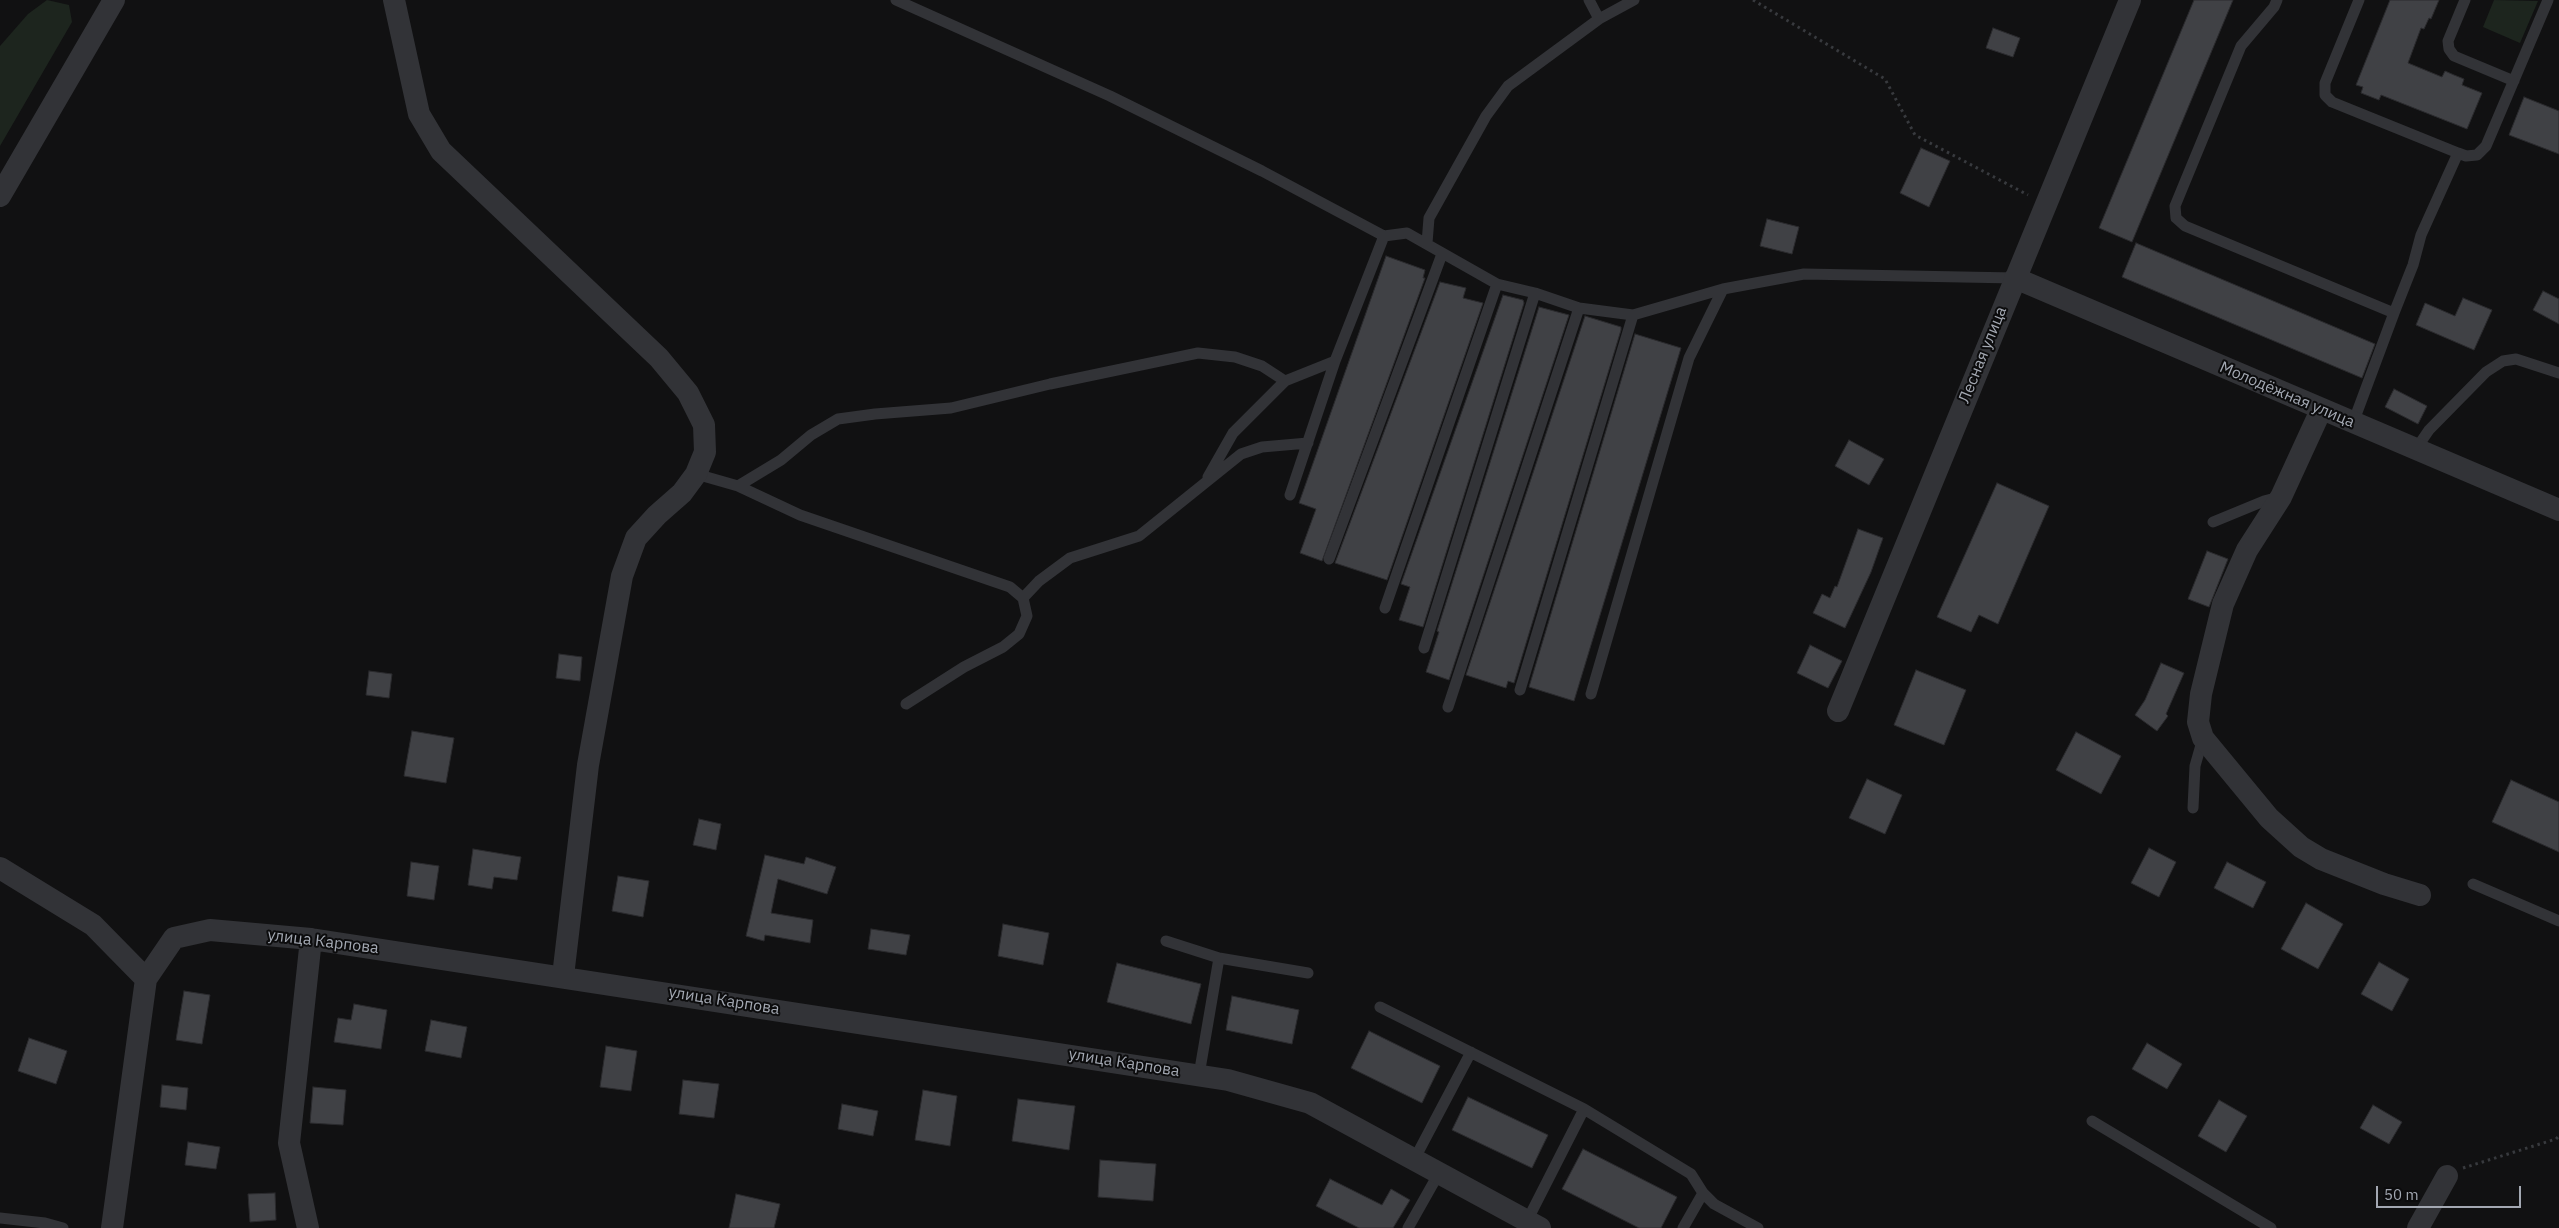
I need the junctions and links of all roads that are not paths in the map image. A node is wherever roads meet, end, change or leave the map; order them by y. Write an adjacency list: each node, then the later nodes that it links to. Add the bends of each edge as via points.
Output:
1 (114, 0): 14 (street)
2 (394, 0): 32 (street, via 419,114 441,151 659,358 688,393 704,425 706,452)
3 (896, 0): 15 (lane, via 1110,96)
4 (1589, 0): 11 (lane)
5 (1634, 0): 11 (lane)
6 (2130, 0): 18 (street, Лесная улица)
7 (2277, 0): 23 (lane, via 2241,46 2175,206 2176,218 2186,226)
8 (2359, 0): 13 (lane, via 2326,84 2325,95 2332,102)
9 (2465, 0): 12 (lane, via 2448,41 2449,49 2454,56)
10 (2548, 0): 12 (lane)
11 (1599, 19): 16 (lane, via 1508,86 1486,116 1429,218)
12 (2514, 81): 13 (lane, via 2486,146 2477,155)
13 (2458, 153): 23 (lane, via 2422,235 2414,265)
14 (0, 196)
15 (1384, 236): 16 (lane, via 1407,233); 25 (lane)
16 (1426, 243): 17 (lane)
17 (1442, 254): 19 (lane); 39 (lane)
18 (2015, 278): 20 (lane, via 1804,274); 28 (street, Молодёжная улица); 47 (street, Лесная улица)
19 (1497, 284): 21 (lane); 41 (lane)
20 (1723, 289): 24 (lane); 44 (lane, via 1689,358)
21 (1535, 293): 22 (lane); 42 (lane)
22 (1579, 308): 24 (lane); 46 (lane)
23 (2394, 313): 29 (lane)
24 (1633, 315): 43 (lane)
25 (1335, 362): 27 (lane); 30 (lane)
26 (2559, 373): 31 (lane, via 2516,360 2503,361 2486,372 2429,430)
27 (1285, 381): 33 (lane, via 1233,434); 34 (lane, via 1262,366 1235,357 1198,353 951,408 838,419)
28 (2321, 410): 29 (street, Молодёжная улица); 36 (street)
29 (2352, 423): 31 (street, Молодёжная улица)
30 (1308, 442): 33 (lane, via 1262,447 1241,454); 35 (lane)
31 (2416, 449): 37 (street, Молодёжная улица)
32 (696, 474): 34 (lane); 58 (street, via 682,493 636,538 622,576 588,765)
33 (1204, 482): 40 (lane, via 1177,508 1139,536 1070,558 1039,581)
34 (738, 486): 40 (lane, via 800,515 1010,587)
35 (1290, 494)
36 (2281, 497): 38 (lane); 48 (street, via 2247,550 2223,604 2201,694 2198,722)
37 (2559, 510)
38 (2213, 522)
39 (1329, 559)
40 (1023, 598): 45 (lane, via 1027,616 1019,634 1003,647 964,667)
41 (1385, 608)
42 (1424, 648)
43 (1520, 690)
44 (1591, 694)
45 (906, 704)
46 (1448, 708)
47 (1838, 711)
48 (2203, 738): 49 (lane, via 2195,766); 52 (street, via 2269,818 2301,847 2384,884)
49 (2193, 808)
50 (0, 868): 59 (street, via 93,925)
51 (2472, 884): 53 (lane)
52 (2420, 895)
53 (2559, 921)
54 (311, 939): 58 (street, улица Карпова); 59 (street, улица Карпова, via 210,930 174,938); 73 (street, via 289,1144)
55 (1166, 941): 56 (lane)
56 (1219, 958): 57 (lane); 62 (lane)
57 (1308, 972)
58 (563, 976): 62 (street, улица Карпова)
59 (146, 979): 72 (street, улица Карпова)
60 (1380, 1007): 61 (lane)
61 (1471, 1052): 63 (lane); 65 (lane)
62 (1199, 1075): 65 (street, улица Карпова, via 1310,1103)
63 (1584, 1109): 68 (lane, via 1690,1174); 70 (lane)
64 (2092, 1121): 77 (lane)
65 (1414, 1160): 66 (street, улица Карпова)
66 (1439, 1173): 70 (street, улица Карпова); 74 (lane)
67 (2447, 1176): 78 (street)
68 (1702, 1193): 75 (lane); 76 (lane, via 1714,1204)
69 (0, 1218): 71 (lane)
70 (1533, 1224)
71 (63, 1228)
72 (112, 1228)
73 (308, 1228)
74 (1408, 1228)
75 (1683, 1228)
76 (1758, 1228)
77 (2271, 1228)
78 (2418, 1228)

